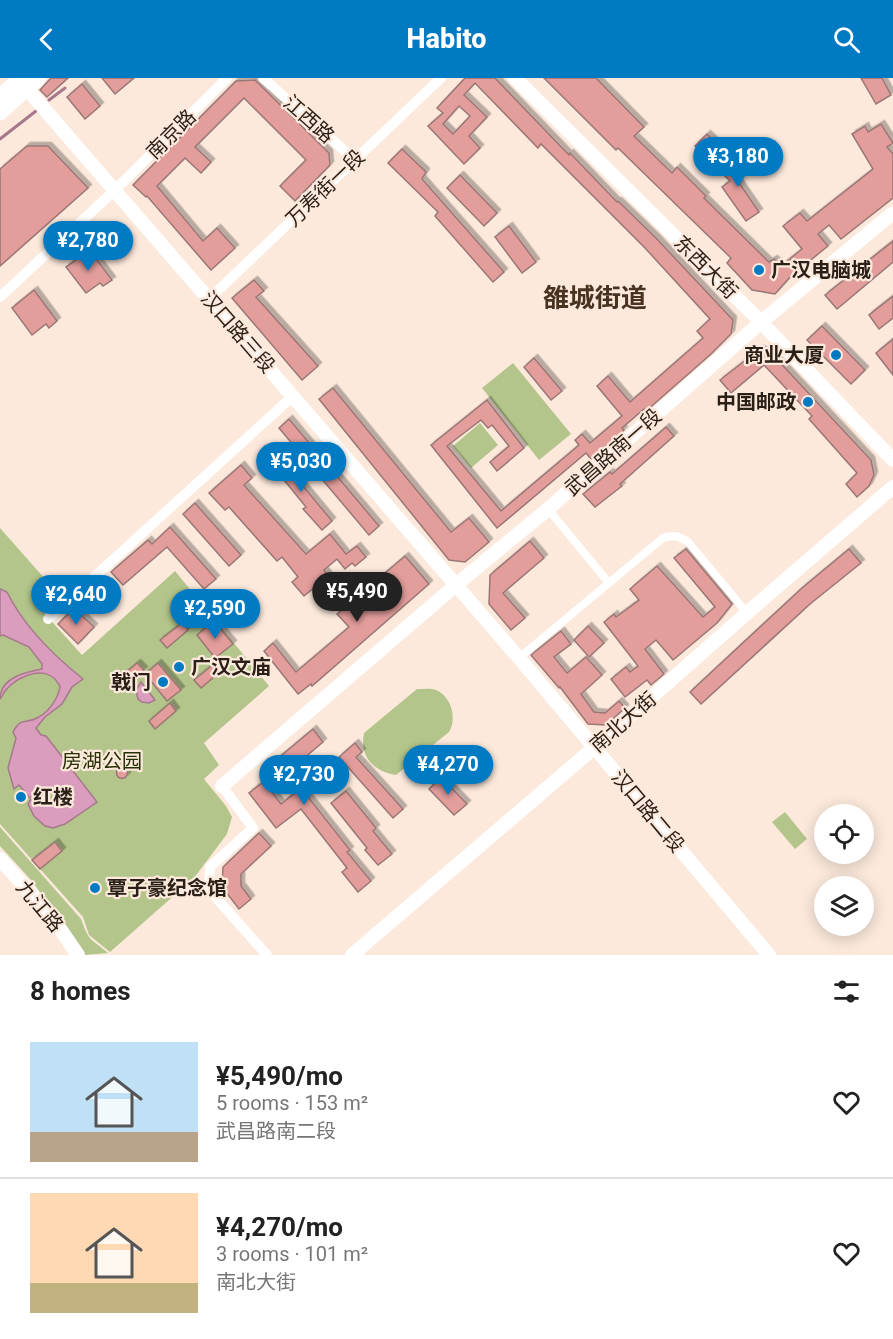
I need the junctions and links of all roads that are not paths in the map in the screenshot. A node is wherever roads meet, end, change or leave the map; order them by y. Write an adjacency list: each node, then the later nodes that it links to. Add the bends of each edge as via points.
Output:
1 (227, 78): 10 (street, 南京路)
2 (263, 78): 9 (street, 江西路)
3 (441, 78): 9 (street, 万寿街一段)
4 (515, 78): 14 (street, 东西大街)
5 (527, 78): 14 (street, 东西大街)
6 (27, 81): 7 (main road); 8 (main road); 10 (street, 汉口路三段)
7 (0, 96)
8 (0, 113)
9 (355, 160): 13 (street, 万寿街一段)
10 (115, 190): 12 (street, 南京路); 13 (street, 汉口路三段)
11 (893, 213): 14 (street, 武昌路南一段)
12 (0, 297)
13 (209, 299): 15 (street, 汉口路三段)
14 (764, 320): 16 (street, 东西大街); 17 (street, 东西大街); 19 (street, 武昌路南一段)
15 (293, 396): 21 (street, 汉口路三段); 23 (street)
16 (893, 447)
17 (893, 460)
18 (893, 487): 22 (street, 南北大街)
19 (548, 508): 20 (street); 21 (street, 武昌路南一段)
20 (609, 583): 22 (street, via 663,538 680,536); 24 (street)
21 (456, 585): 24 (street, 汉口路二段); 26 (street, 武昌路南一段)
22 (747, 612): 25 (street, 南北大街)
23 (48, 619)
24 (519, 658): 25 (street, 汉口路二段)
25 (595, 747): 30 (street, 南北大街); 31 (street, 汉口路二段)
26 (222, 786): 29 (street, via 253,828 210,867 209,890)
27 (0, 859): 28 (street, 九江路, via 52,917)
28 (78, 955)
29 (267, 955)
30 (352, 955)
31 (769, 955)

